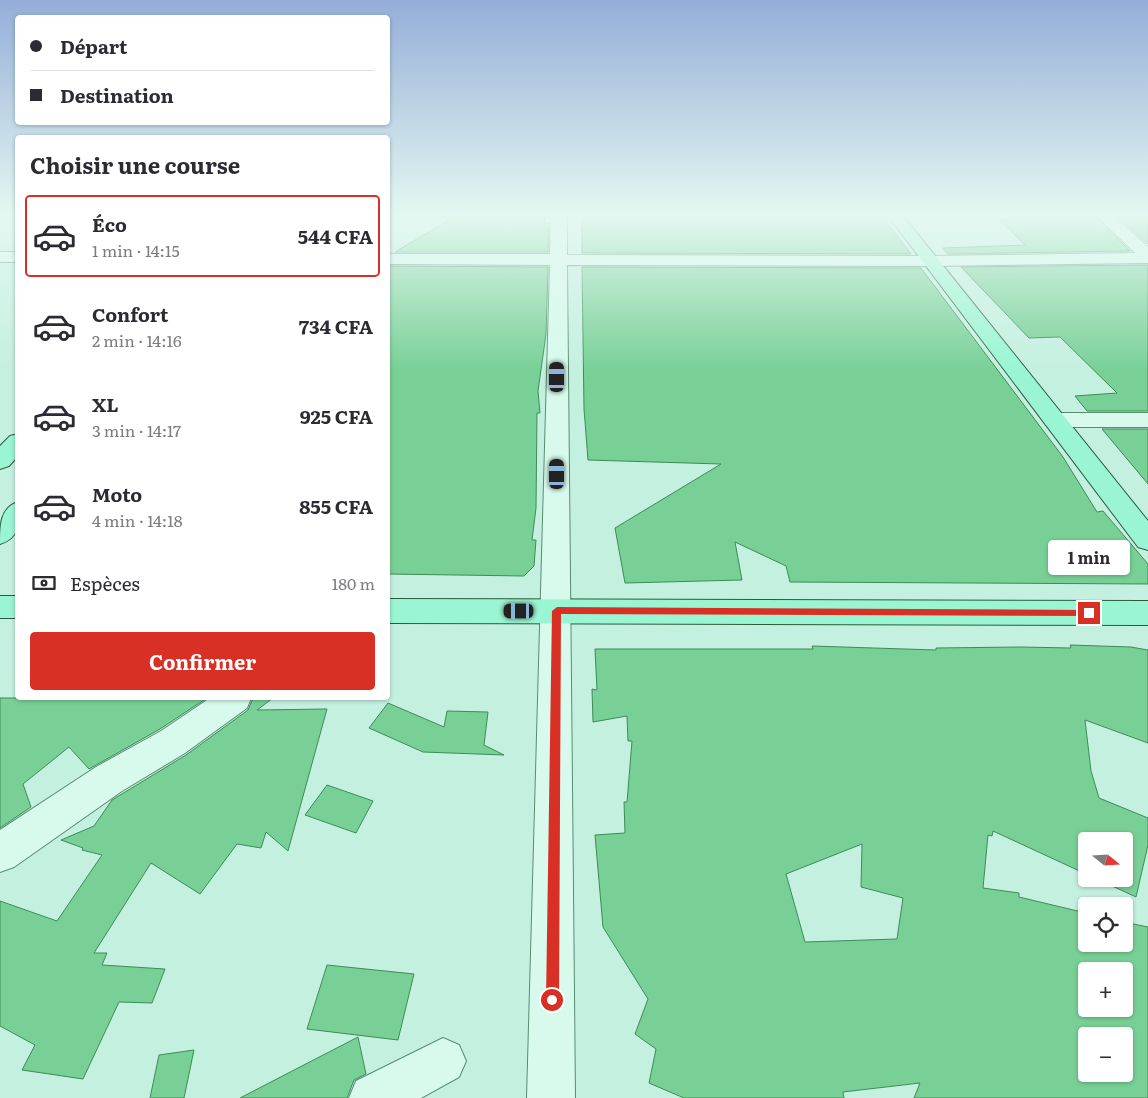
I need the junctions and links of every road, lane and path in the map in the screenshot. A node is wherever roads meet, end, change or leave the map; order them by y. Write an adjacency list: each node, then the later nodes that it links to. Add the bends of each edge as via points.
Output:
1 (557, 268): 13 (street)
2 (936, 268): 3 (main road)
3 (1054, 420): 4 (street); 9 (main road)
4 (1148, 420)
5 (15, 444): 6 (main road)
6 (0, 461)
7 (15, 515): 8 (main road)
8 (0, 534)
9 (1148, 540)
10 (0, 607): 11 (main road)
11 (15, 607)
12 (390, 611): 13 (main road)
13 (557, 611): 14 (main road); 19 (street)
14 (1148, 613)
15 (233, 700): 16 (street, via 174,742 109,779)
16 (0, 853)
17 (443, 1061): 18 (street)
18 (373, 1098)
19 (551, 1098)

